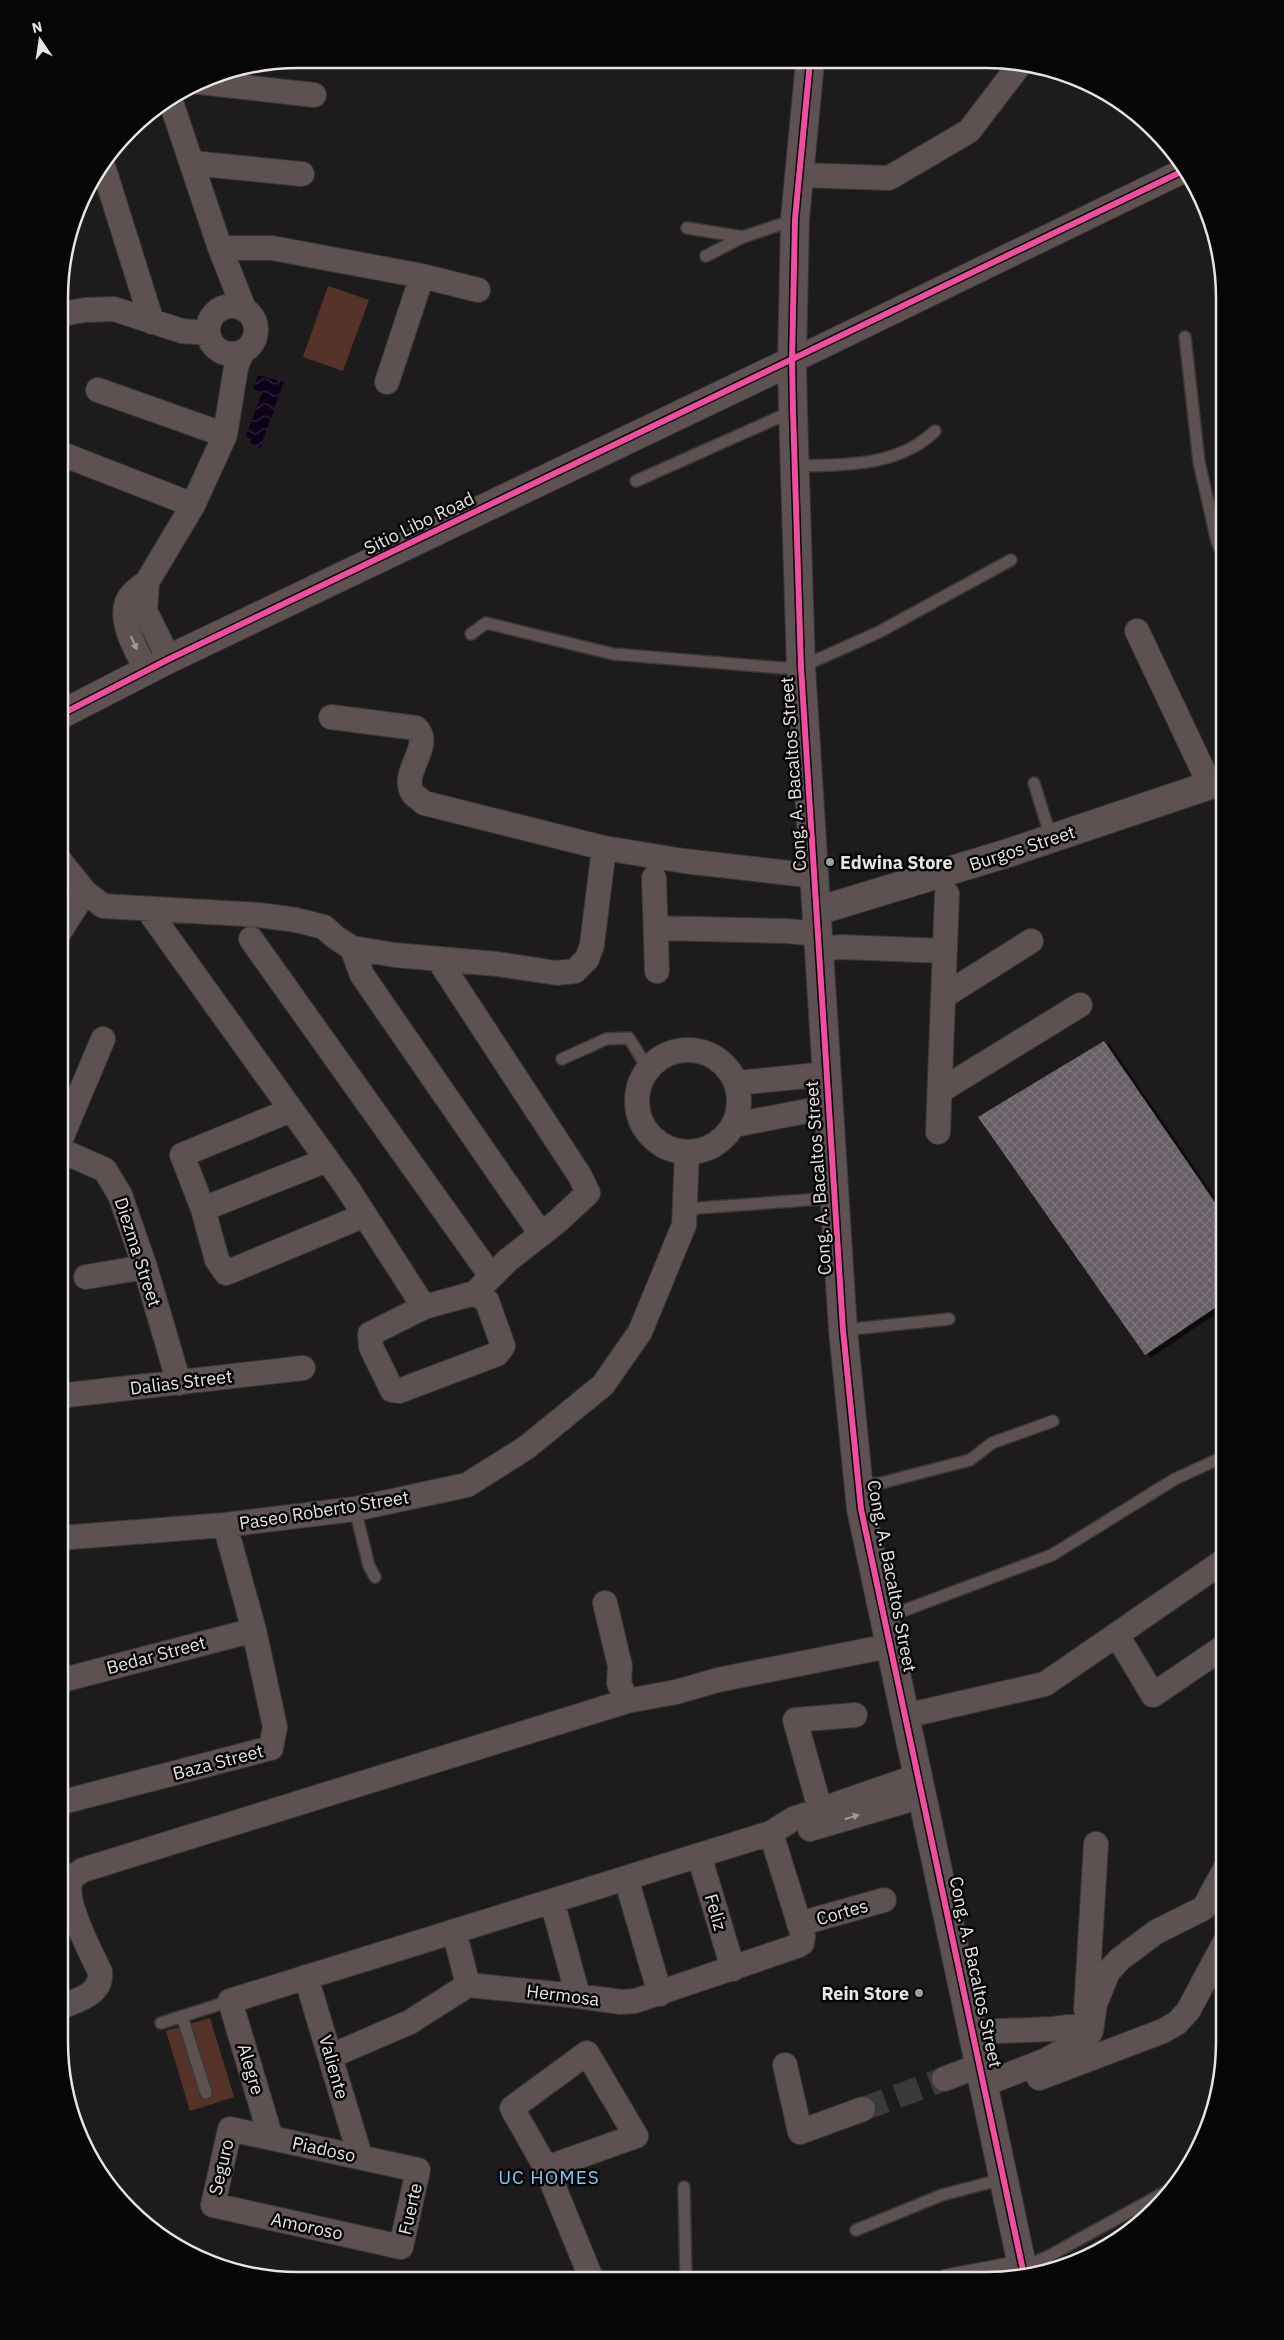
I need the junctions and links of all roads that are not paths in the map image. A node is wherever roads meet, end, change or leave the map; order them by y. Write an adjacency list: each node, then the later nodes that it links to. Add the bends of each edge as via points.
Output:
1 (809, 68): 10 (street, Cong. A. Bacaltos Street)
2 (1016, 69): 10 (street, via 969,131 889,178)
3 (213, 84): 4 (street)
4 (314, 95)
5 (172, 105): 6 (street)
6 (192, 164): 9 (street); 14 (street)
7 (105, 172): 20 (street)
8 (1180, 173): 24 (street)
9 (302, 174)
10 (799, 175): 11 (street, Cong. A. Bacaltos Street)
11 (795, 219): 13 (lane); 24 (street, Cong. A. Bacaltos Street)
12 (687, 228): 13 (lane)
13 (743, 237): 15 (lane)
14 (220, 248): 16 (street, via 272,248); 18 (street)
15 (706, 256)
16 (422, 276): 17 (street); 25 (street)
17 (478, 290)
18 (244, 309): 21 (street, via 229,306 216,312 208,325); 23 (street, via 256,327 253,342)
19 (68, 311): 20 (street, via 114,309)
20 (152, 322): 21 (street, via 182,331)
21 (208, 333): 23 (street, via 209,340 220,351 227,354)
22 (1185, 336): 34 (lane, via 1199,462)
23 (242, 352): 29 (street, via 236,367)
24 (792, 361): 27 (street, Cong. A. Bacaltos Street); 39 (street, Sitio Libo Road)
25 (387, 382)
26 (98, 390): 29 (street)
27 (793, 411): 31 (street, Cong. A. Bacaltos Street); 32 (lane)
28 (935, 432): 31 (lane, via 924,442 895,456 845,466)
29 (225, 434): 33 (street)
30 (68, 456): 33 (street)
31 (795, 466): 38 (street, Cong. A. Bacaltos Street)
32 (636, 481)
33 (193, 505): 39 (street, via 147,582 145,611)
34 (1216, 538)
35 (1011, 560): 38 (lane, via 879,632)
36 (1137, 631): 42 (street)
37 (471, 634): 38 (lane, via 486,624 613,654)
38 (801, 667): 48 (street, Cong. A. Bacaltos Street)
39 (152, 668): 40 (street, Sitio Libo Road)
40 (68, 711)
41 (331, 717): 46 (street, via 416,728 422,740 409,776 412,792 424,803)
42 (1216, 778)
43 (1034, 783): 45 (lane)
44 (1216, 783): 45 (street, Burgos Street)
45 (1051, 838): 55 (street, Burgos Street)
46 (604, 848): 48 (street); 60 (street, via 592,945 586,959 575,971 557,973)
47 (68, 871): 50 (street)
48 (815, 876): 55 (street, Cong. A. Bacaltos Street)
49 (654, 878): 54 (street)
50 (85, 892): 52 (street, via 103,906); 53 (street)
51 (948, 894): 59 (street)
52 (148, 910): 58 (street, via 296,920 324,926); 71 (street)
53 (68, 919)
54 (656, 928): 55 (street); 61 (street)
55 (818, 931): 59 (street, via 841,947); 67 (street, Cong. A. Bacaltos Street)
56 (251, 939): 84 (street)
57 (1031, 941): 62 (street)
58 (352, 948): 60 (street); 82 (street, via 362,975)
59 (945, 951): 62 (street)
60 (438, 959): 82 (street, via 588,1193)
61 (657, 971)
62 (944, 996): 69 (street)
63 (1080, 1005): 69 (street)
64 (103, 1039): 72 (street)
65 (562, 1059): 66 (lane, via 606,1039 629,1038)
66 (648, 1069): 68 (street, via 659,1058 674,1052 704,1052 718,1059); 75 (street, via 639,1086 636,1105 641,1123 652,1139 669,1149)
67 (826, 1074): 68 (street); 70 (street, Cong. A. Bacaltos Street)
68 (736, 1083): 73 (street, via 740,1104)
69 (940, 1090): 74 (street)
70 (828, 1107): 73 (street); 78 (street, Cong. A. Bacaltos Street)
71 (291, 1110): 77 (street); 79 (street, via 182,1155)
72 (68, 1122)
73 (734, 1125): 75 (street, via 722,1140 706,1149)
74 (938, 1132)
75 (687, 1153): 80 (street, Paseo Roberto Street)
76 (68, 1154): 83 (street, Diezma Street, via 105,1170 120,1195)
77 (327, 1160): 79 (street); 81 (street)
78 (834, 1198): 80 (lane); 89 (street, Cong. A. Bacaltos Street)
79 (203, 1209): 81 (street, via 217,1260 226,1273)
80 (685, 1209): 96 (street, Paseo Roberto Street, via 684,1225 640,1332 603,1384 527,1447 467,1485)
81 (365, 1215): 87 (street)
82 (541, 1234): 84 (street)
83 (144, 1267): 85 (street); 91 (street, Diezma Street)
84 (491, 1276): 86 (street)
85 (86, 1277)
86 (474, 1293): 87 (street); 87 (street, via 487,1301 503,1346 497,1354 400,1391 392,1390 371,1347 370,1334)
87 (424, 1307)
88 (949, 1320): 89 (lane)
89 (843, 1330): 95 (street, Cong. A. Bacaltos Street)
90 (303, 1368): 91 (street, Dalias Street)
91 (179, 1384): 92 (street, Dalias Street)
92 (68, 1395)
93 (1053, 1420): 95 (lane, via 992,1443 970,1460)
94 (1216, 1460): 102 (lane, via 1175,1479 1052,1555)
95 (859, 1486): 102 (street, Cong. A. Bacaltos Street)
96 (355, 1509): 97 (street, Paseo Roberto Street); 100 (lane, via 369,1566)
97 (225, 1525): 98 (street, Paseo Roberto Street); 103 (street, Baza Street)
98 (68, 1537)
99 (1216, 1566): 104 (street)
100 (375, 1577)
101 (605, 1603): 108 (street, via 620,1666 619,1683)
102 (884, 1618): 105 (street, Cong. A. Bacaltos Street)
103 (254, 1630): 107 (street, Bedar Street); 112 (street, Baza Street, via 275,1727 271,1748)
104 (1117, 1635): 106 (street, via 1153,1695); 110 (street, via 1045,1684)
105 (889, 1646): 108 (street); 110 (street, Cong. A. Bacaltos Street)
106 (1216, 1652)
107 (68, 1679)
108 (627, 1701): 121 (street, via 83,1870 70,1883)
109 (855, 1715): 113 (street, via 795,1720)
110 (905, 1716): 111 (street, Cong. A. Bacaltos Street)
111 (920, 1786): 113 (street); 135 (street, Cong. A. Bacaltos Street)
112 (68, 1801)
113 (822, 1817): 114 (street, via 793,1818)
114 (771, 1833): 116 (street); 123 (street)
115 (1096, 1844): 134 (street)
116 (699, 1855): 117 (street); 125 (street, Feliz)
117 (626, 1878): 120 (street); 128 (street)
118 (1216, 1886): 134 (street, via 1204,1908 1156,1932 1108,1972 1095,2004 1091,2031)
119 (884, 1900): 123 (street, Cortes)
120 (552, 1901): 122 (street); 129 (street)
121 (68, 1926): 131 (street, via 100,1972 101,1980 92,1994)
122 (454, 1931): 126 (street); 127 (street)
123 (801, 1934): 125 (street, Hermosa)
124 (1216, 1959): 139 (street, via 1188,2011 1177,2024 1163,2031)
125 (733, 1969): 128 (street, Hermosa)
126 (306, 1977): 130 (street); 136 (street, Valiente)
127 (468, 1985): 129 (street, Hermosa); 136 (street, via 410,2022)
128 (660, 1994): 129 (street, Hermosa, via 621,2002)
129 (578, 1996)
130 (230, 2001): 132 (lane); 143 (street, Alegre)
131 (68, 2004)
132 (182, 2016): 133 (lane); 140 (lane)
133 (161, 2022)
134 (1086, 2031): 135 (street); 139 (street, via 1044,2061)
135 (974, 2032): 139 (street, Cong. A. Bacaltos Street)
136 (331, 2056): 144 (street, Valiente)
137 (785, 2065): 141 (street, via 800,2132)
138 (944, 2079): 139 (street)
139 (984, 2082): 147 (street, Cong. A. Bacaltos Street)
140 (206, 2093)
141 (863, 2109)
142 (230, 2129): 143 (street, Piadoso); 150 (street, Seguro)
143 (271, 2138): 144 (street, Piadoso)
144 (360, 2156): 146 (street, Piadoso)
145 (546, 2168): 145 (street, via 512,2108 588,2052 636,2136); 155 (street)
146 (418, 2170): 152 (street, Fuerte)
147 (1003, 2179): 151 (lane, via 942,2195); 154 (street, Cong. A. Bacaltos Street)
148 (684, 2187): 156 (lane)
149 (1157, 2197): 153 (lane)
150 (213, 2206): 152 (street, Amoroso)
151 (856, 2230)
152 (401, 2247)
153 (1027, 2269)
154 (1024, 2270)
155 (589, 2272)
156 (686, 2272)

